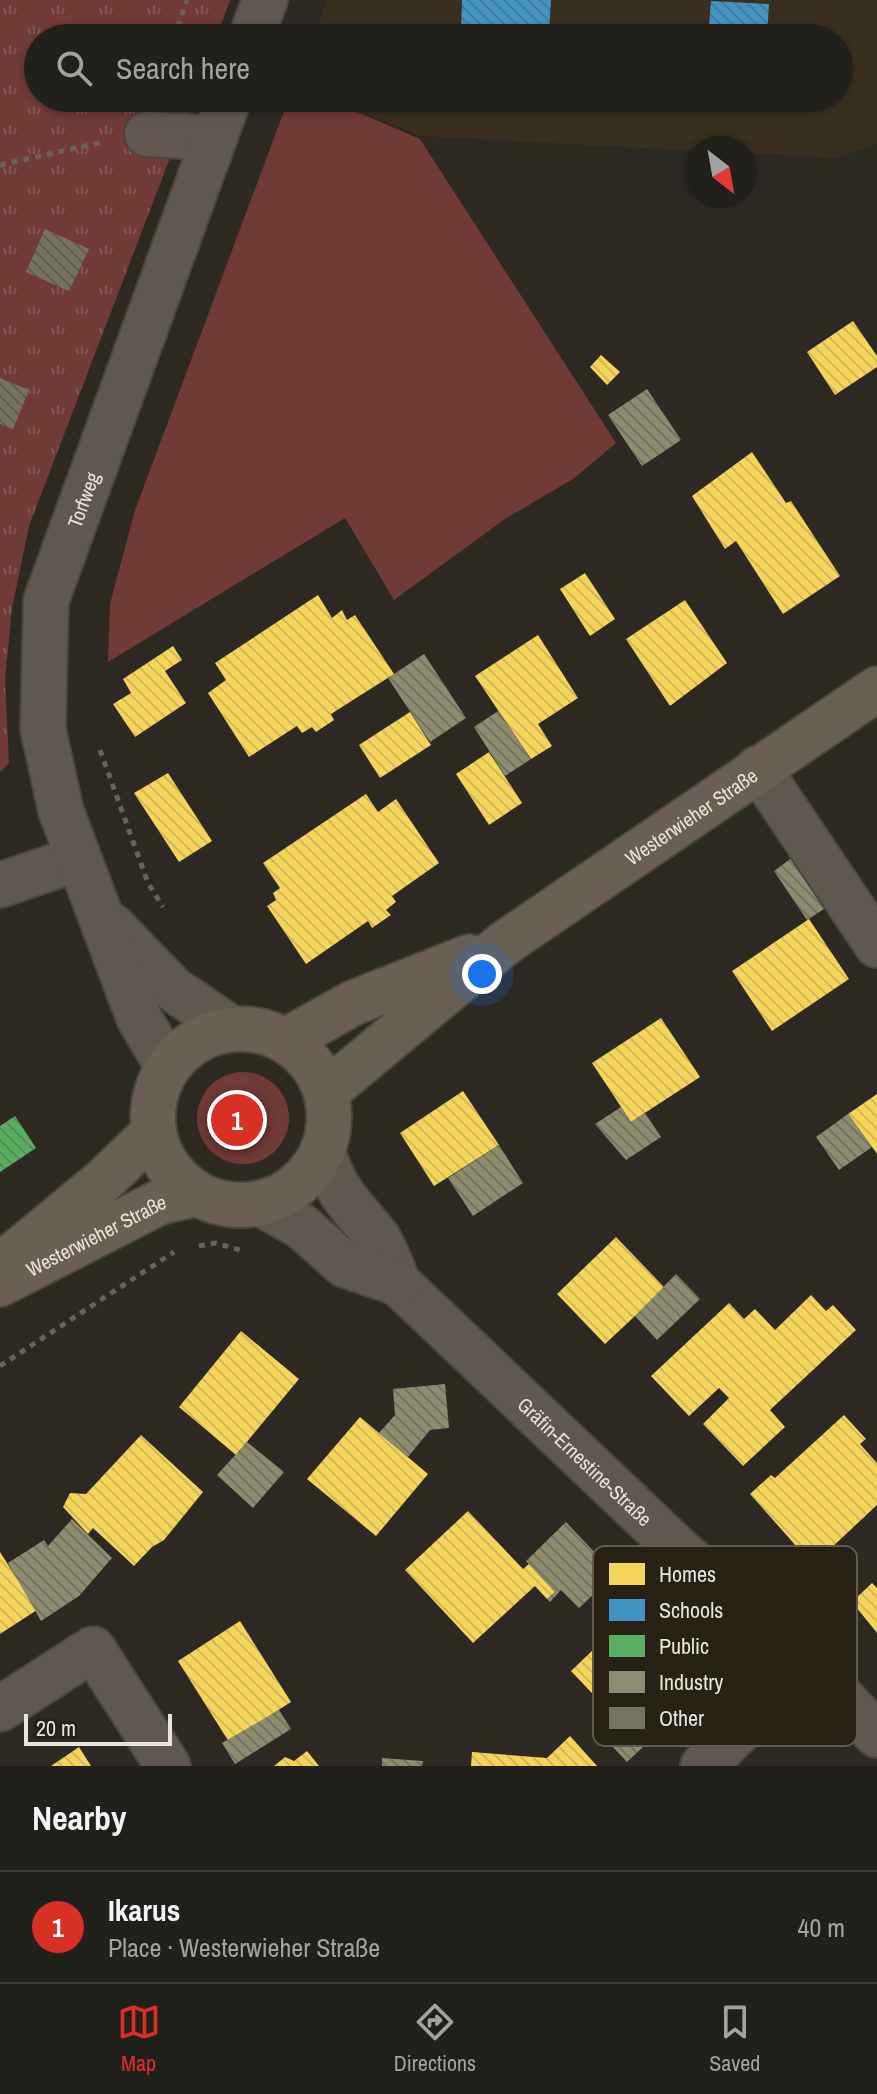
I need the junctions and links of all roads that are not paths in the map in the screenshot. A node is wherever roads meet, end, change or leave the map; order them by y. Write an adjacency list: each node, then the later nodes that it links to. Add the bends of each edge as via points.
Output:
1 (265, 0): 2 (street)
2 (256, 24)
3 (224, 112): 5 (street, Torfweg)
4 (147, 134): 5 (street)
5 (214, 138): 8 (street, Torfweg, via 46,601 43,729)
6 (877, 689): 7 (main road, Westerwieher Straße)
7 (758, 768): 11 (main road, Westerwieher Straße); 12 (street)
8 (77, 859): 9 (street); 10 (street, Torfweg)
9 (0, 885)
10 (99, 912): 13 (street, Torfweg, via 173,989); 15 (street, Torfweg, via 139,1018)
11 (505, 943): 14 (main road, Westerwieher Straße, via 353,1003); 16 (main road, Westerwieher Straße)
12 (877, 945)
13 (232, 1029): 14 (main road); 15 (main road, via 188,1046)
14 (287, 1040): 16 (main road, via 314,1067)
15 (168, 1067): 17 (main road, via 155,1093)
16 (326, 1092): 18 (main road, via 330,1125)
17 (154, 1132): 19 (main road, via 169,1170); 21 (main road, Westerwieher Straße)
18 (323, 1153): 20 (main road, via 298,1186); 22 (street, Gräfin-Ernestine-Straße, via 332,1182 378,1239)
19 (195, 1194): 20 (main road, via 220,1204); 23 (main road, Westerwieher Straße, via 160,1202)
20 (259, 1203): 22 (street, Gräfin-Ernestine-Straße, via 301,1226 345,1265)
21 (0, 1266)
22 (398, 1283): 24 (street, Gräfin-Ernestine-Straße)
23 (0, 1284)
24 (675, 1546)
25 (0, 1709): 29 (street, via 93,1649)
26 (857, 1714): 27 (street, Gräfin-Ernestine-Straße)
27 (877, 1735)
28 (724, 1746): 30 (street)
29 (168, 1766)
30 (703, 1766)

